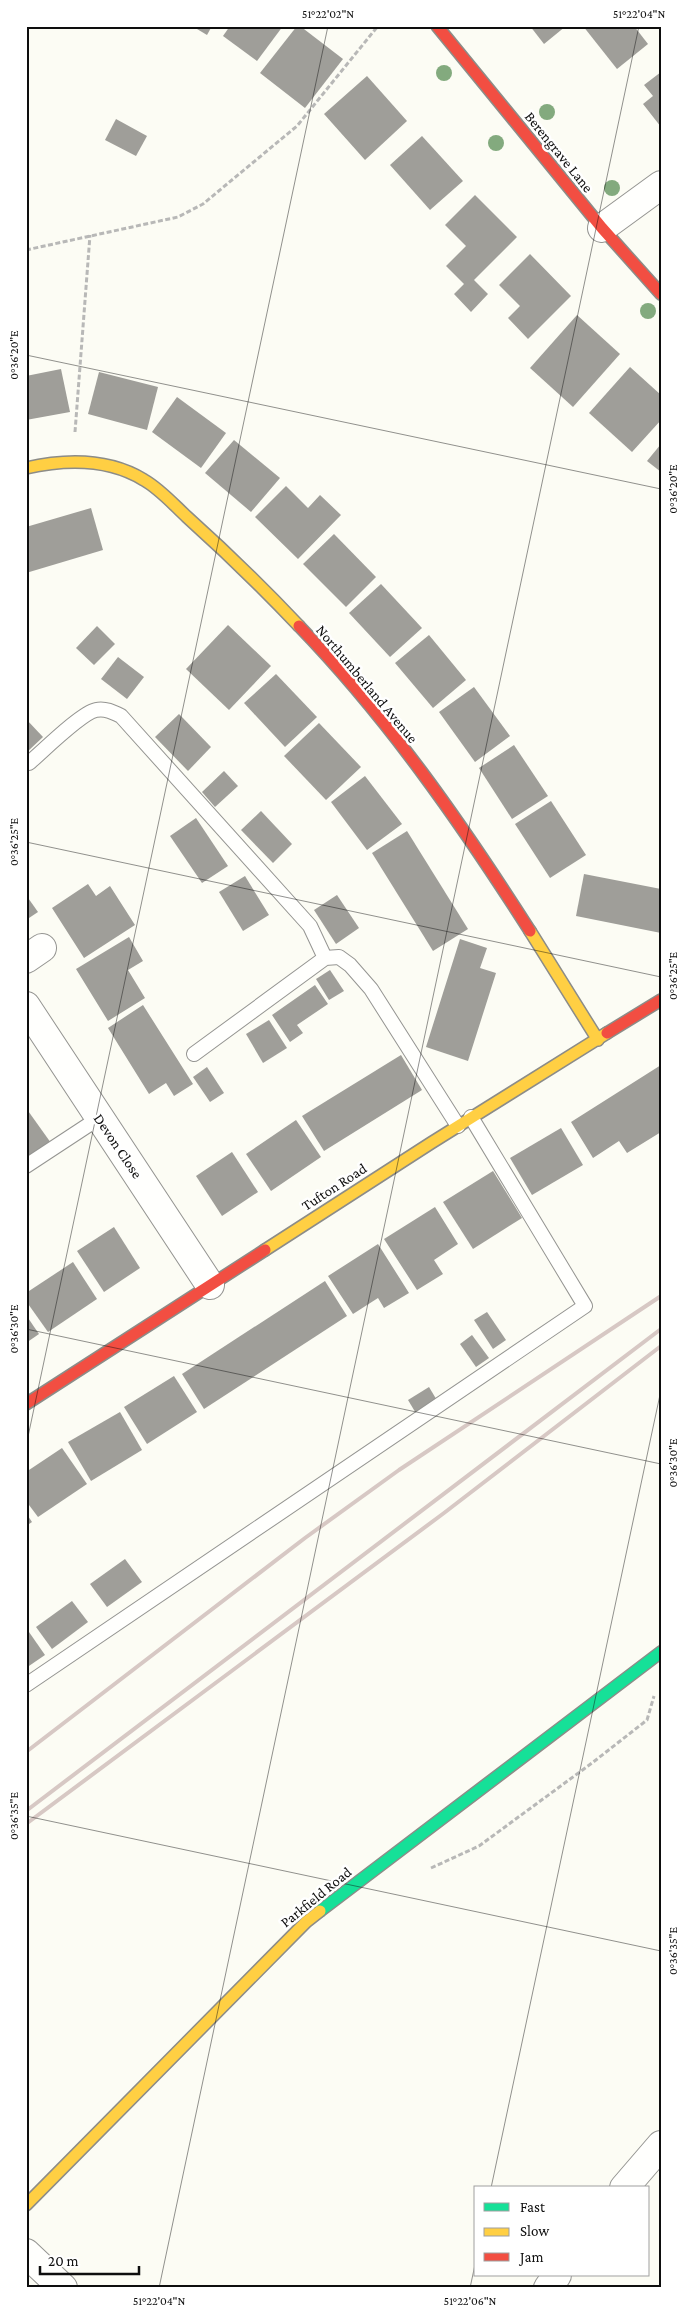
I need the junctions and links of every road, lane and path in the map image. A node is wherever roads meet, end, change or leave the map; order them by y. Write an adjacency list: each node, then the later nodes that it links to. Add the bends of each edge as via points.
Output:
1 (378, 26): 5 (path, via 297,126 203,204 178,216)
2 (437, 26): 4 (street, Berengrave Lane)
3 (661, 185): 4 (street)
4 (602, 228): 7 (street, Berengrave Lane)
5 (90, 235): 6 (path); 8 (path)
6 (26, 250)
7 (661, 294)
8 (72, 460): 9 (street, Northumberland Avenue); 14 (street, Northumberland Avenue, via 96,462 145,480 257,582 327,656 388,728 460,827)
9 (26, 468)
10 (29, 763): 11 (lane, via 94,710 105,709 121,716 310,926)
11 (325, 958): 15 (lane); 18 (lane, via 339,957 371,989)
12 (661, 1000): 14 (street, Tufton Road)
13 (26, 1006): 16 (street, Devon Close)
14 (598, 1040): 17 (street, Tufton Road)
15 (194, 1054)
16 (99, 1118): 19 (lane); 20 (street, Devon Close)
17 (471, 1118): 18 (street, Tufton Road); 23 (lane, via 585,1306)
18 (458, 1126): 20 (street, Tufton Road)
19 (26, 1166)
20 (210, 1285): 21 (street, Tufton Road)
21 (26, 1404)
22 (661, 1652): 28 (street, Parkfield Road, via 306,1922)
23 (26, 1684)
24 (655, 1694): 25 (path, via 647,1720 585,1769 479,1846)
25 (429, 1869)
26 (661, 2145): 27 (street)
27 (626, 2186)
28 (26, 2205)
29 (26, 2253): 31 (street)
30 (556, 2276): 32 (street)
31 (63, 2288)
32 (548, 2288)

